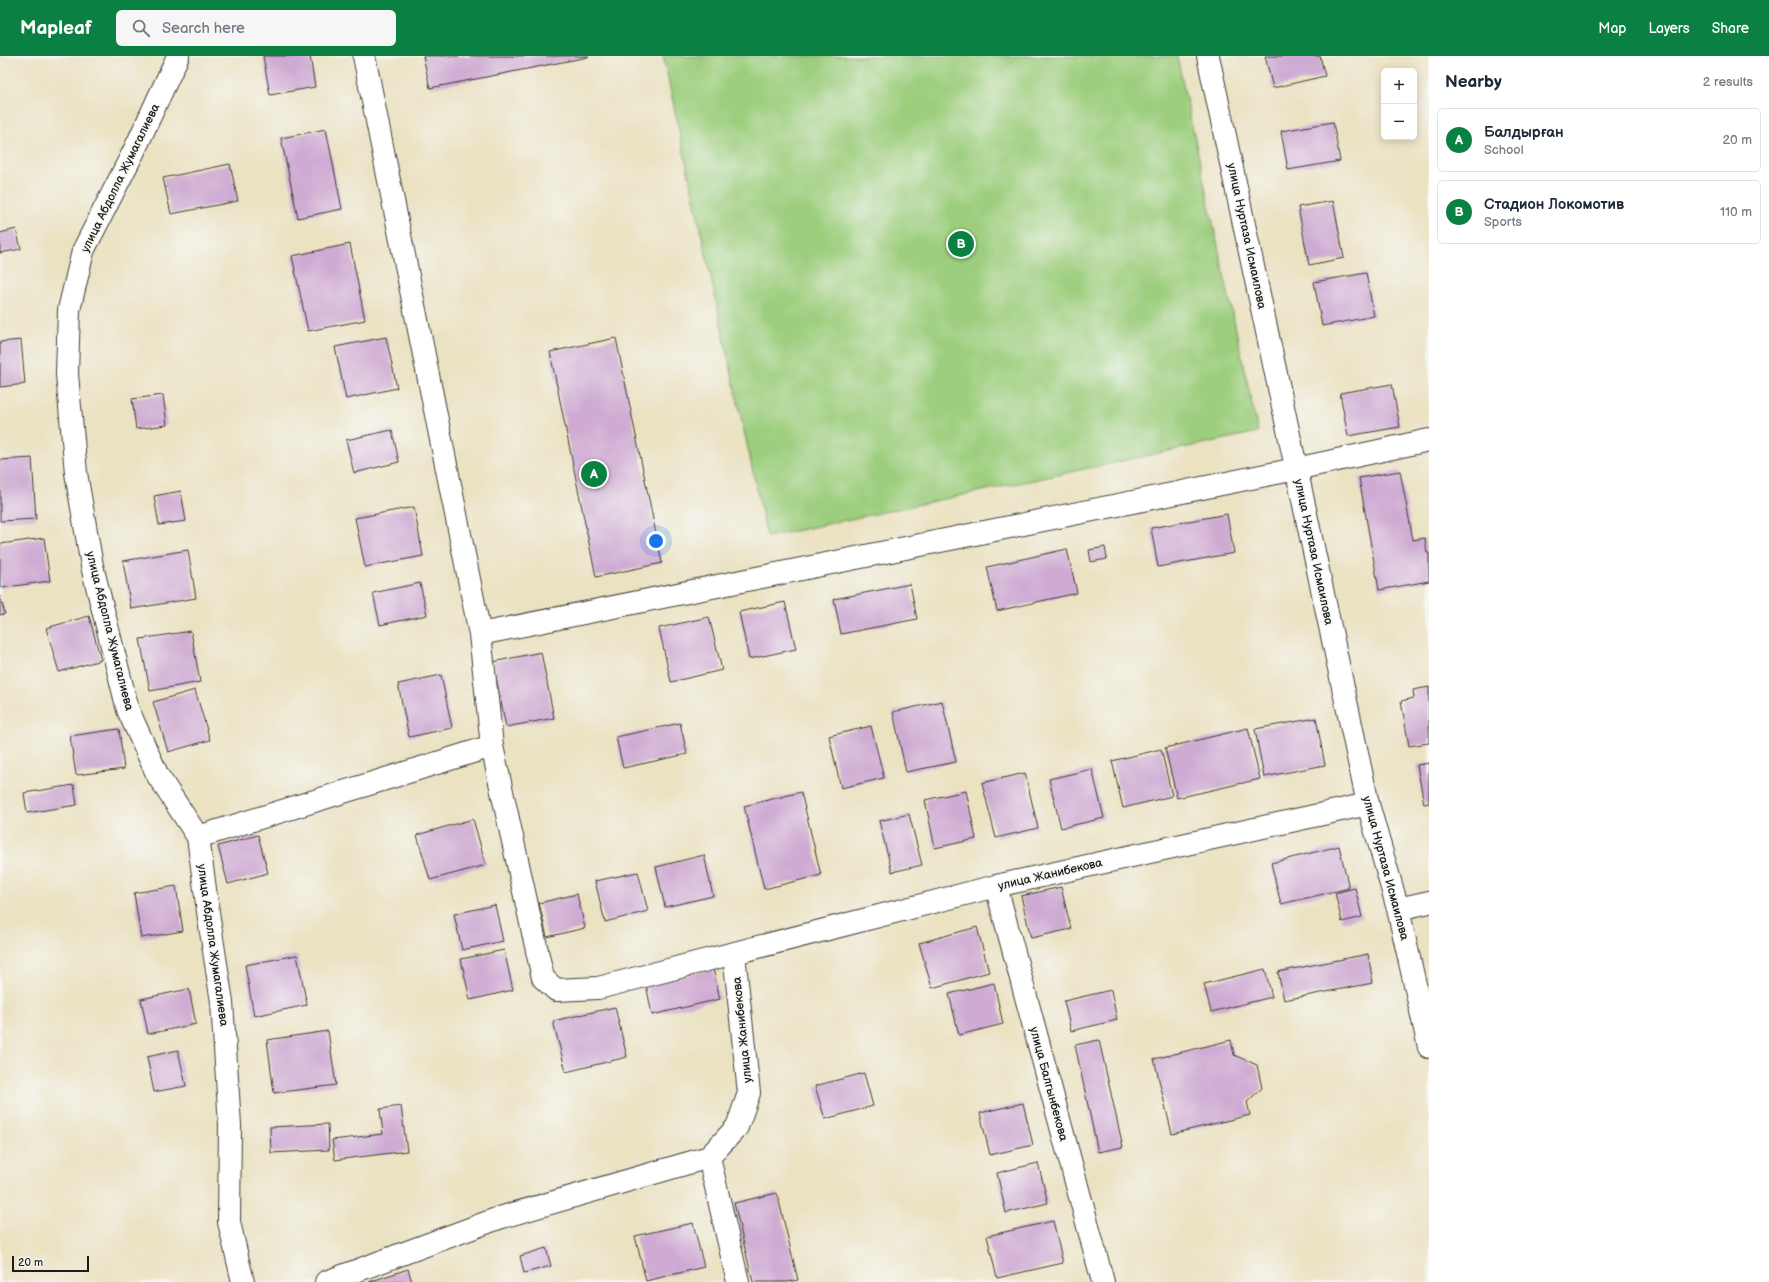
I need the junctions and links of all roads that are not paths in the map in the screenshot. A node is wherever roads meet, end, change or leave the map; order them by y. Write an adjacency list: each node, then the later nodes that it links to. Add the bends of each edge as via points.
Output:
1 (178, 56): 9 (street, улица Абдолла Жумагалиева, via 134,151 83,251 69,310 67,374 76,473 92,566 128,710 158,776)
2 (364, 56): 6 (street)
3 (1208, 56): 5 (street, улица Нуртаза Исмаилова)
4 (1429, 440): 5 (street)
5 (1296, 469): 6 (street); 8 (street, улица Нуртаза Исмаилова)
6 (480, 634): 7 (street)
7 (492, 746): 9 (street); 13 (street, улица Жанибекова, via 543,978 556,990 598,988)
8 (1368, 804): 10 (street, улица Жанибекова); 12 (street, улица Нуртаза Исмаилова)
9 (198, 836): 16 (street, улица Абдолла Жумагалиева, via 222,1002 230,1126 229,1222)
10 (996, 886): 13 (street, улица Жанибекова); 19 (street, улица Балгынбекова)
11 (1429, 902): 12 (street)
12 (1398, 909): 14 (street, улица Нуртаза Исмаилова)
13 (734, 954): 15 (street, улица Жанибекова, via 749,1093 737,1127)
14 (1429, 1047)
15 (709, 1157): 17 (street, via 499,1218); 18 (street)
16 (243, 1282)
17 (326, 1282)
18 (738, 1282)
19 (1103, 1282)

